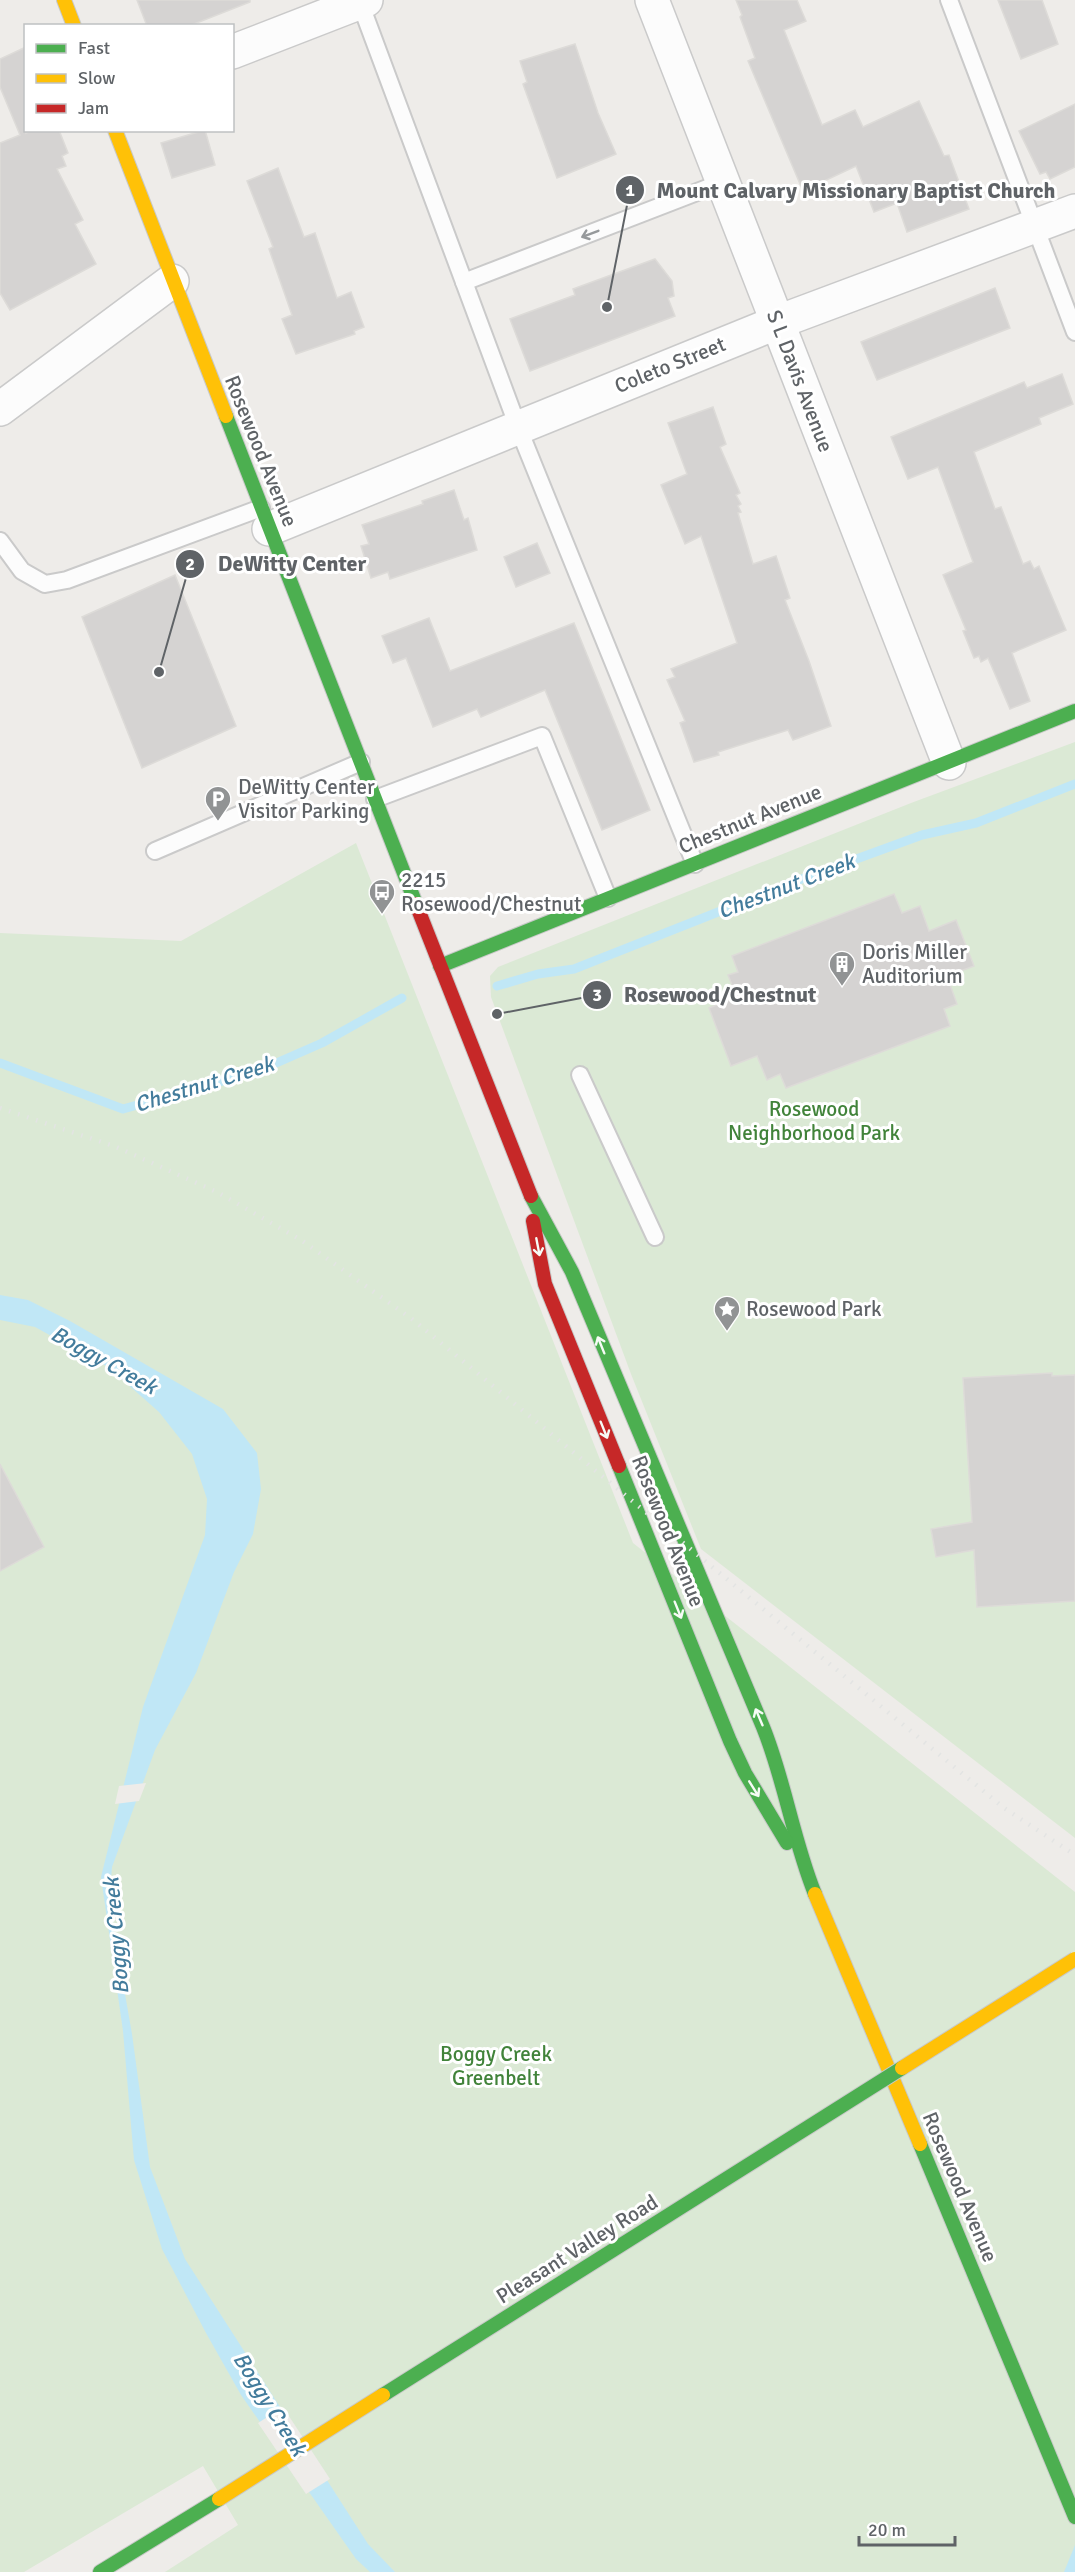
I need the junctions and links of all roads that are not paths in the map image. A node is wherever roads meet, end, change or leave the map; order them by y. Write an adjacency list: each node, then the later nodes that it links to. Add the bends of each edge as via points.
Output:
1 (64, 0): 5 (street)
2 (652, 0): 8 (street, S L Davis Avenue)
3 (949, 0): 10 (lane)
4 (362, 1): 6 (street); 12 (lane)
5 (73, 24)
6 (234, 51)
7 (116, 132): 11 (street, Rosewood Avenue)
8 (723, 182): 12 (lane, one-way to 12); 13 (street, S L Davis Avenue)
9 (1075, 211): 10 (street, Coleto Street)
10 (1034, 227): 13 (street, Coleto Street); 14 (lane)
11 (172, 281): 15 (street); 17 (street, Rosewood Avenue)
12 (464, 282): 16 (lane)
13 (778, 322): 16 (street, Coleto Street); 21 (street, S L Davis Avenue)
14 (1075, 332)
15 (0, 409)
16 (518, 427): 17 (street, Coleto Street); 24 (lane)
17 (265, 518): 18 (lane, via 45,584 22,571); 20 (street, Rosewood Avenue)
18 (0, 541)
19 (1075, 711): 21 (street, Chestnut Avenue)
20 (361, 762): 22 (street, Rosewood Avenue); 23 (lane)
21 (949, 763): 24 (street, Chestnut Avenue)
22 (375, 799): 25 (lane, via 542,736); 26 (street, Rosewood Avenue)
23 (154, 851)
24 (695, 864): 25 (street, Chestnut Avenue)
25 (608, 898): 26 (street, Chestnut Avenue)
26 (440, 966): 28 (street, Rosewood Avenue)
27 (580, 1075): 29 (lane)
28 (527, 1189): 30 (street, Rosewood Avenue, one-way to 28, via 764,1727 572,1272); 30 (street, Rosewood Avenue, one-way to 30, via 545,1284 730,1741 745,1773)
29 (655, 1237)
30 (807, 1874): 32 (street, Rosewood Avenue)
31 (1075, 1959): 33 (street, Pleasant Valley Road, bridge)
32 (1074, 2515)
33 (112, 2568): 34 (street, Pleasant Valley Road)
34 (100, 2572)

